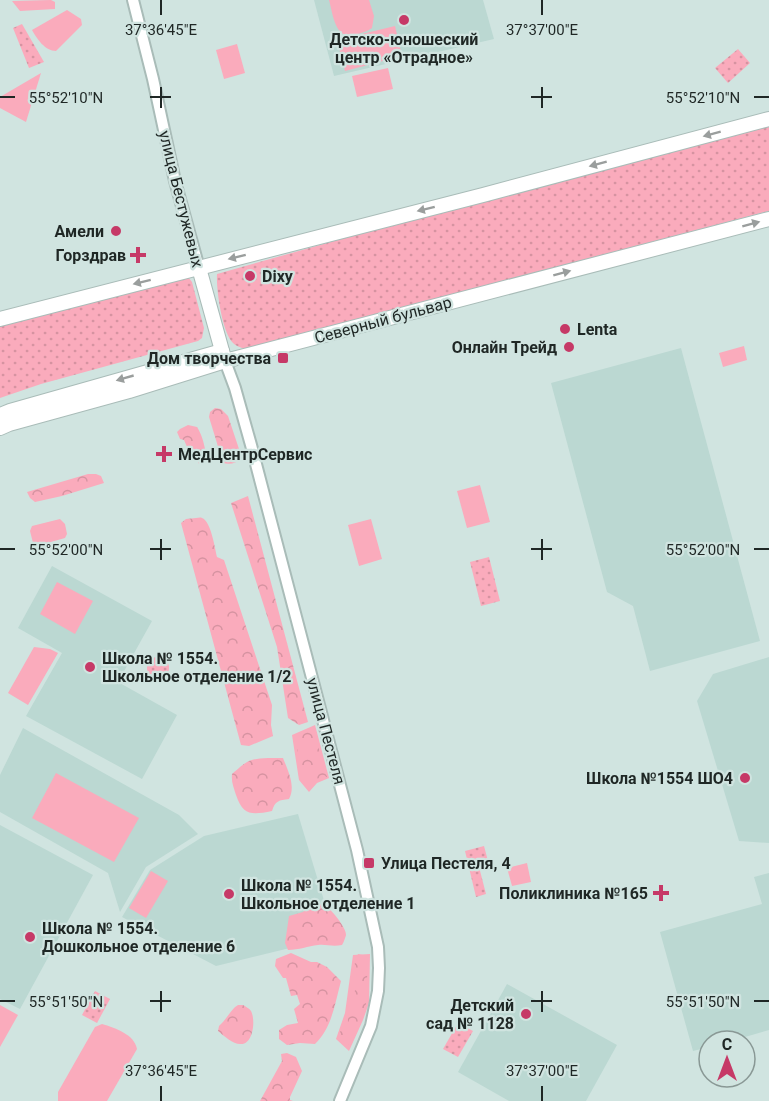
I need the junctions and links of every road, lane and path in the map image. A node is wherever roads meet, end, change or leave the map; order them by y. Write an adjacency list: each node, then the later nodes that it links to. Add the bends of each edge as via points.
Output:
1 (133, 0): 4 (street, улица Бестужевых)
2 (769, 119): 4 (main road, one-way to 4)
3 (769, 219): 6 (main road, Северный бульвар, one-way to 3)
4 (199, 268): 5 (main road, one-way to 5); 6 (main road, улица Бестужевых)
5 (0, 319)
6 (224, 356): 7 (main road, Северный бульвар, one-way to 7); 8 (main road, Северный бульвар, via 129,391); 9 (street, улица Пестеля, via 357,850 378,947 378,991 371,1026)
7 (0, 415)
8 (0, 428)
9 (340, 1101)

